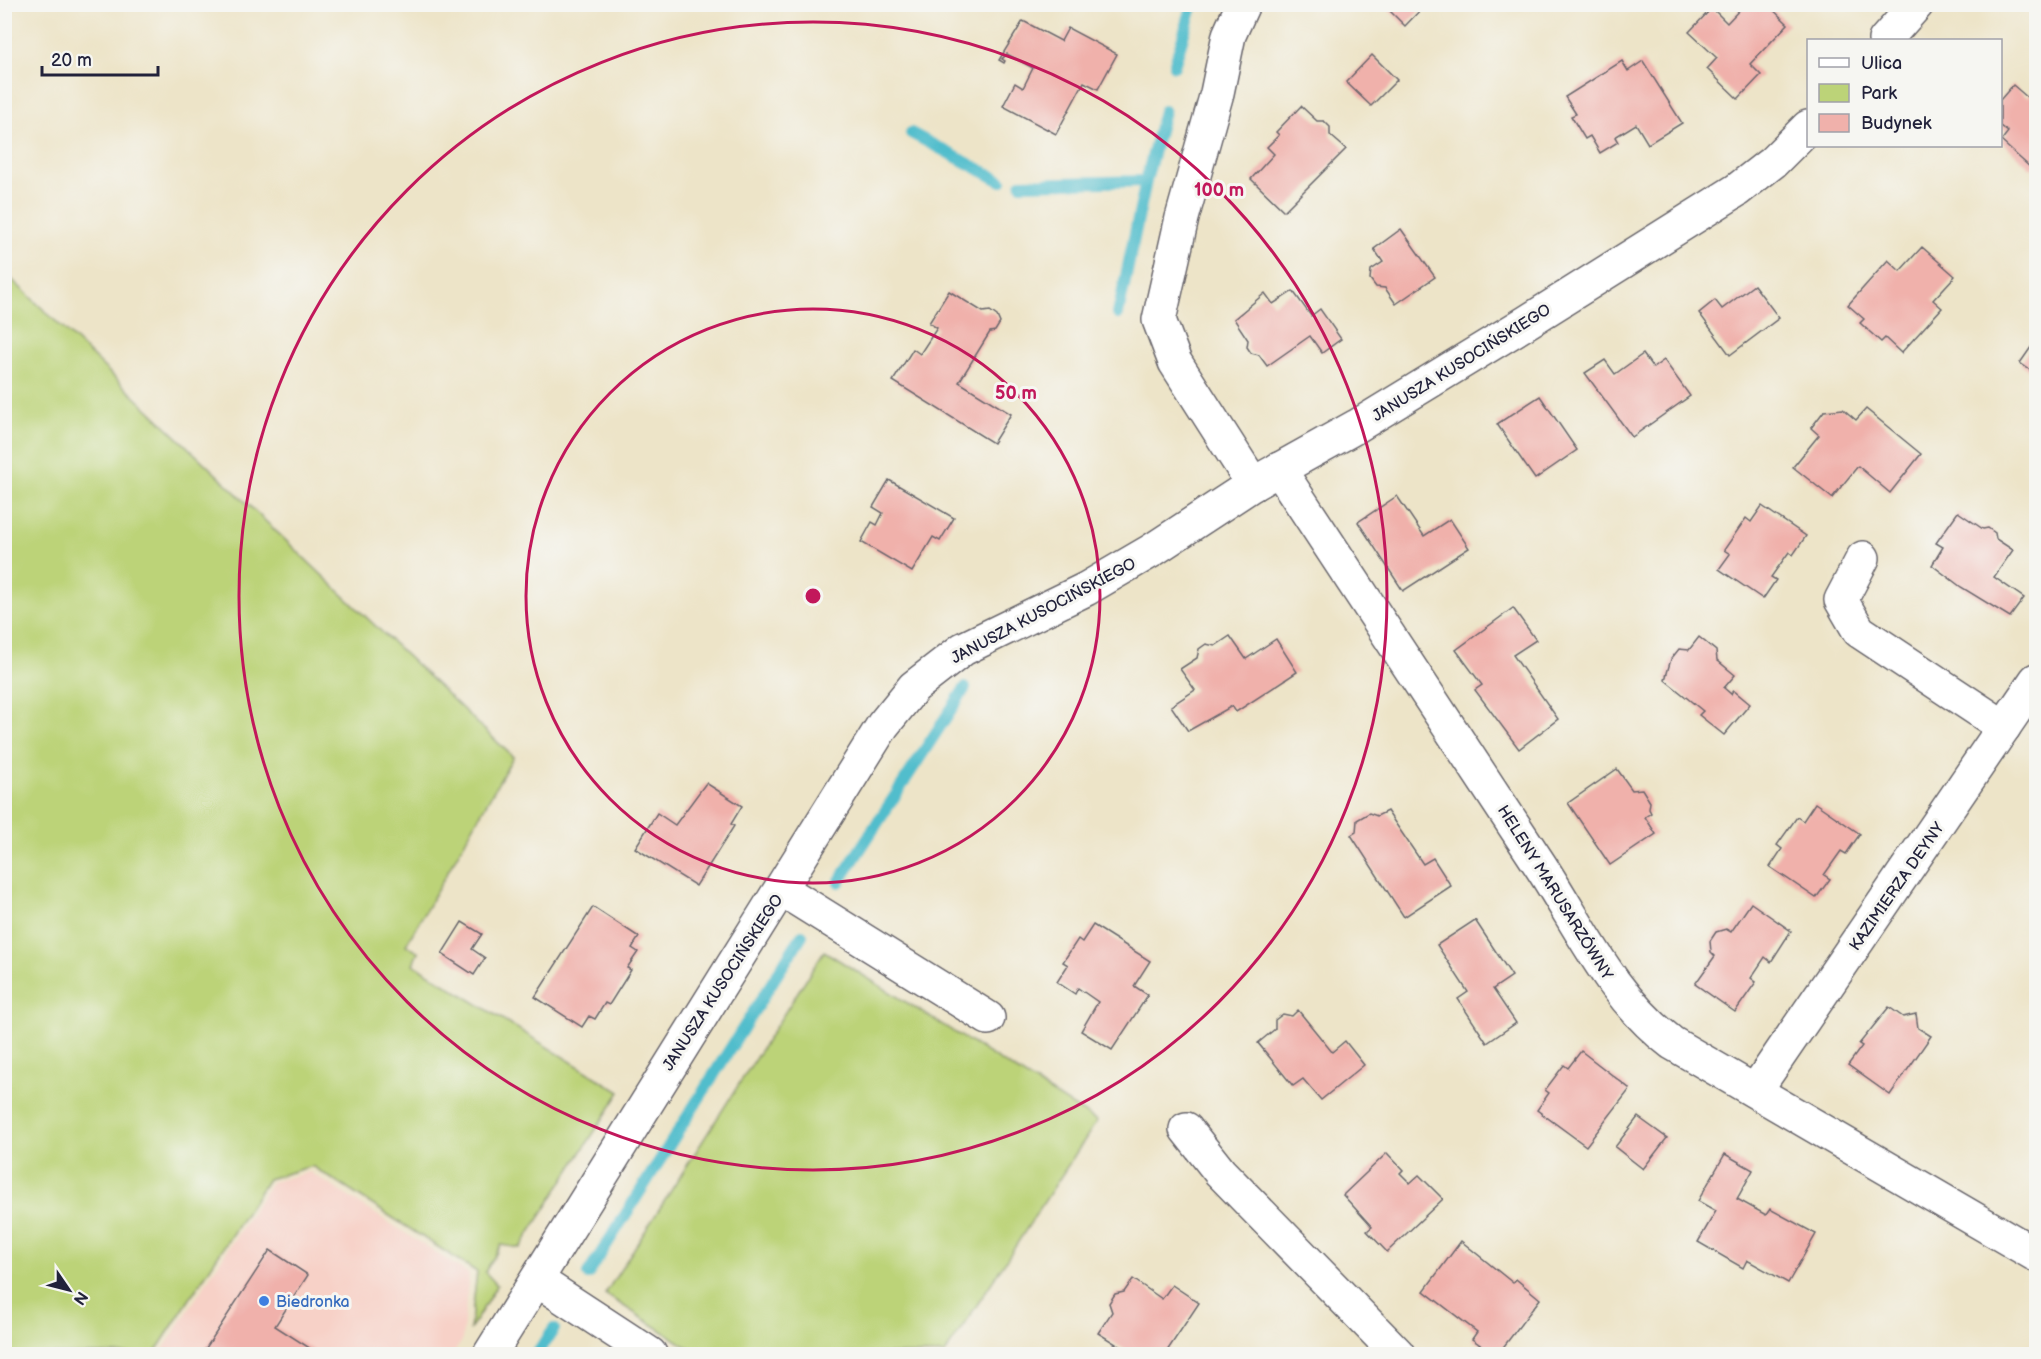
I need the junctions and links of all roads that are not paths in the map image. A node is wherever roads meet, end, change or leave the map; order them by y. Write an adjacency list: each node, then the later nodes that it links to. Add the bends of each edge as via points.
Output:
1 (1244, 4): 5 (street, HELENY MARUSARZÓWNY, via 1229,35 1159,320 1175,362)
2 (1917, 4): 3 (street)
3 (1886, 39)
4 (1807, 129): 5 (street, JANUSZA KUSOCIŃSKIEGO, via 1737,190 1357,426)
5 (1266, 476): 9 (street, JANUSZA KUSOCIŃSKIEGO, via 1086,589 963,649 914,687 884,725); 11 (street, HELENY MARUSARZÓWNY, via 1543,868 1604,971 1648,1025)
6 (1863, 558): 8 (street, via 1841,600 1859,631)
7 (2037, 680): 8 (street, KAZIMIERZA DEYNY)
8 (2004, 728): 11 (street, KAZIMIERZA DEYNY)
9 (781, 890): 10 (street); 14 (street, JANUSZA KUSOCIŃSKIEGO)
10 (988, 1018)
11 (1755, 1091): 13 (street, HELENY MARUSARZÓWNY)
12 (1186, 1129): 17 (street, via 1220,1172)
13 (2037, 1255)
14 (537, 1280): 15 (street, JANUSZA KUSOCIŃSKIEGO); 16 (street)
15 (490, 1354)
16 (650, 1354)
17 (1398, 1354)

